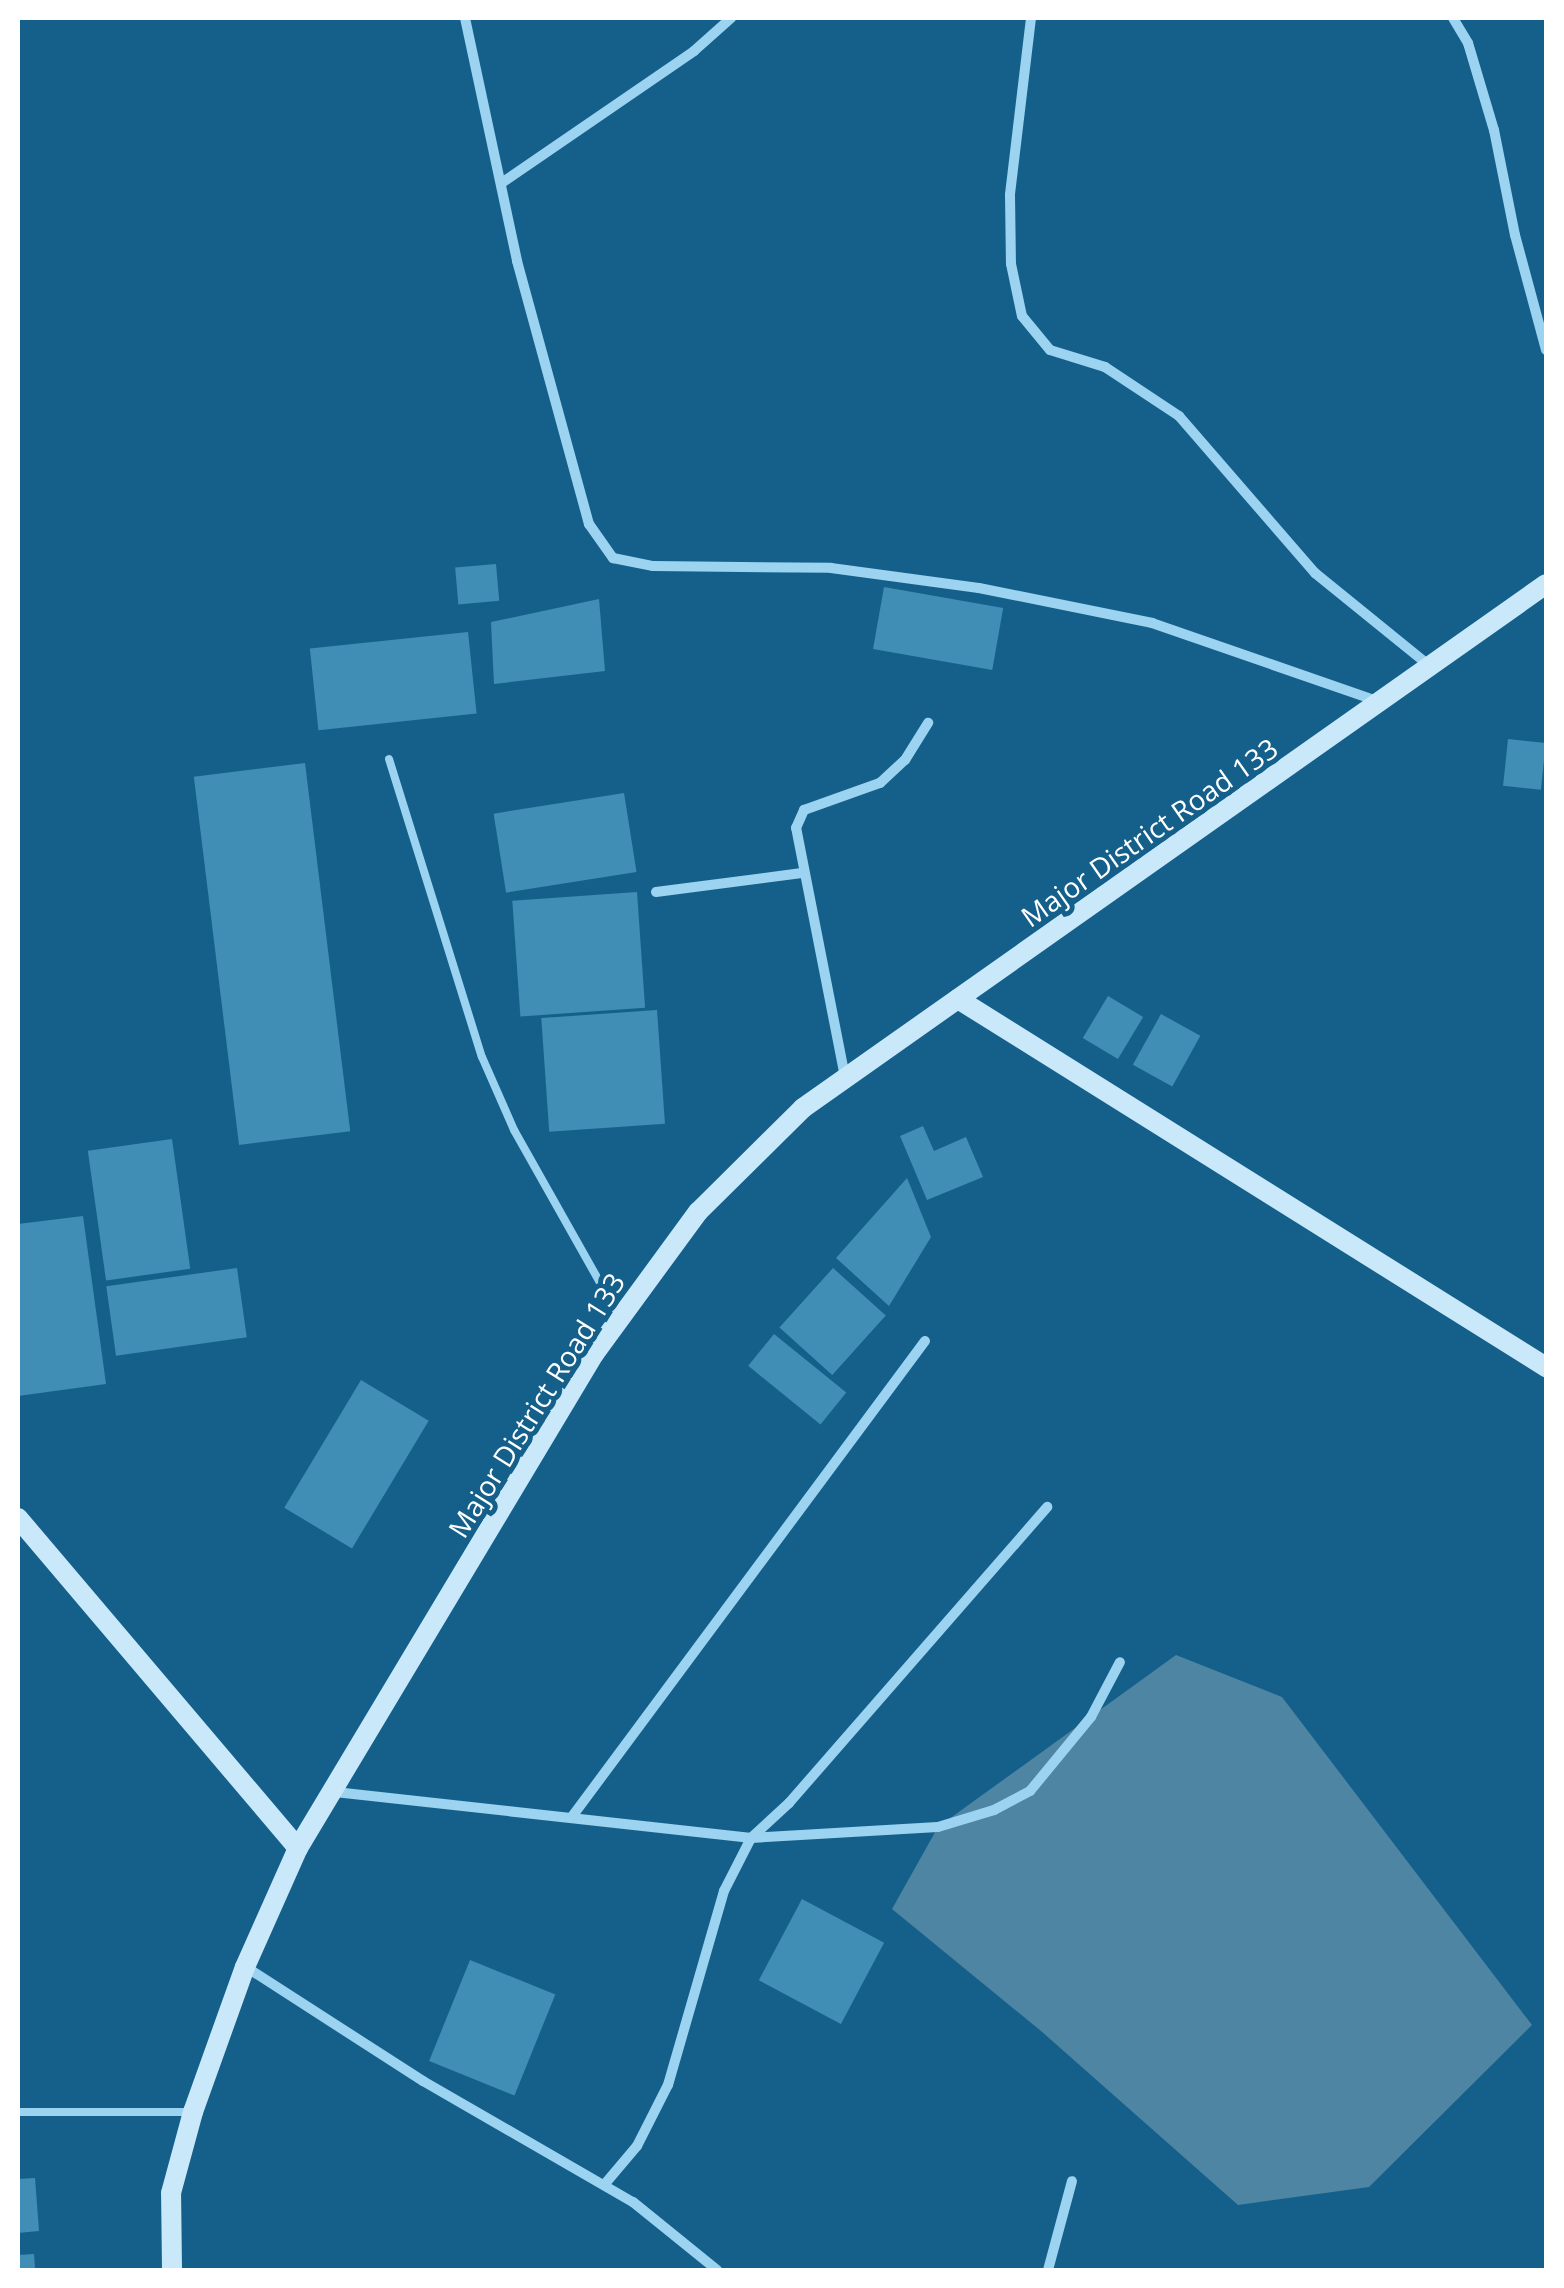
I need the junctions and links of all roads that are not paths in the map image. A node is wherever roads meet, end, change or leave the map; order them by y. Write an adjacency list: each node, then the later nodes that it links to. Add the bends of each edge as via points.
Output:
1 (466, 18): 5 (street)
2 (732, 18): 5 (street)
3 (1031, 18): 8 (street, via 1010,195 1011,264 1022,316 1050,350 1105,367 1179,416 1315,573)
4 (1453, 18): 6 (street, via 1468,44 1494,130)
5 (503, 182): 9 (street, via 589,524 613,558 653,566 831,568 978,588 1152,623)
6 (1546, 350)
7 (1546, 584): 8 (main road, Major District Road 133)
8 (1432, 668): 9 (main road, Major District Road 133)
9 (1383, 702): 14 (main road, Major District Road 133)
10 (928, 723): 12 (street, via 905,760 880,783 804,810 796,828)
11 (389, 759): 16 (lane, via 482,1057 514,1130)
12 (802, 874): 13 (street); 15 (street)
13 (656, 892)
14 (958, 999): 15 (main road, Major District Road 133); 18 (main road)
15 (845, 1078): 16 (main road, Major District Road 133, via 767,1139 698,1212)
16 (620, 1318): 22 (main road, Major District Road 133)
17 (925, 1341): 23 (street)
18 (1546, 1367)
19 (1047, 1507): 24 (street)
20 (18, 1518): 25 (main road)
21 (1120, 1662): 24 (street, via 1091,1717 1030,1790 994,1810 938,1827)
22 (336, 1792): 23 (street); 25 (main road, Major District Road 133)
23 (571, 1818): 24 (street)
24 (751, 1838): 30 (street, via 724,1891 668,2084 637,2146)
25 (298, 1848): 26 (main road, Major District Road 133)
26 (245, 1967): 28 (main road, Major District Road 133); 30 (street)
27 (18, 2112): 28 (lane)
28 (192, 2112): 31 (main road, Major District Road 133, via 171,2192)
29 (1072, 2181): 33 (street)
30 (604, 2186): 32 (street)
31 (172, 2270)
32 (718, 2270)
33 (1048, 2270)

